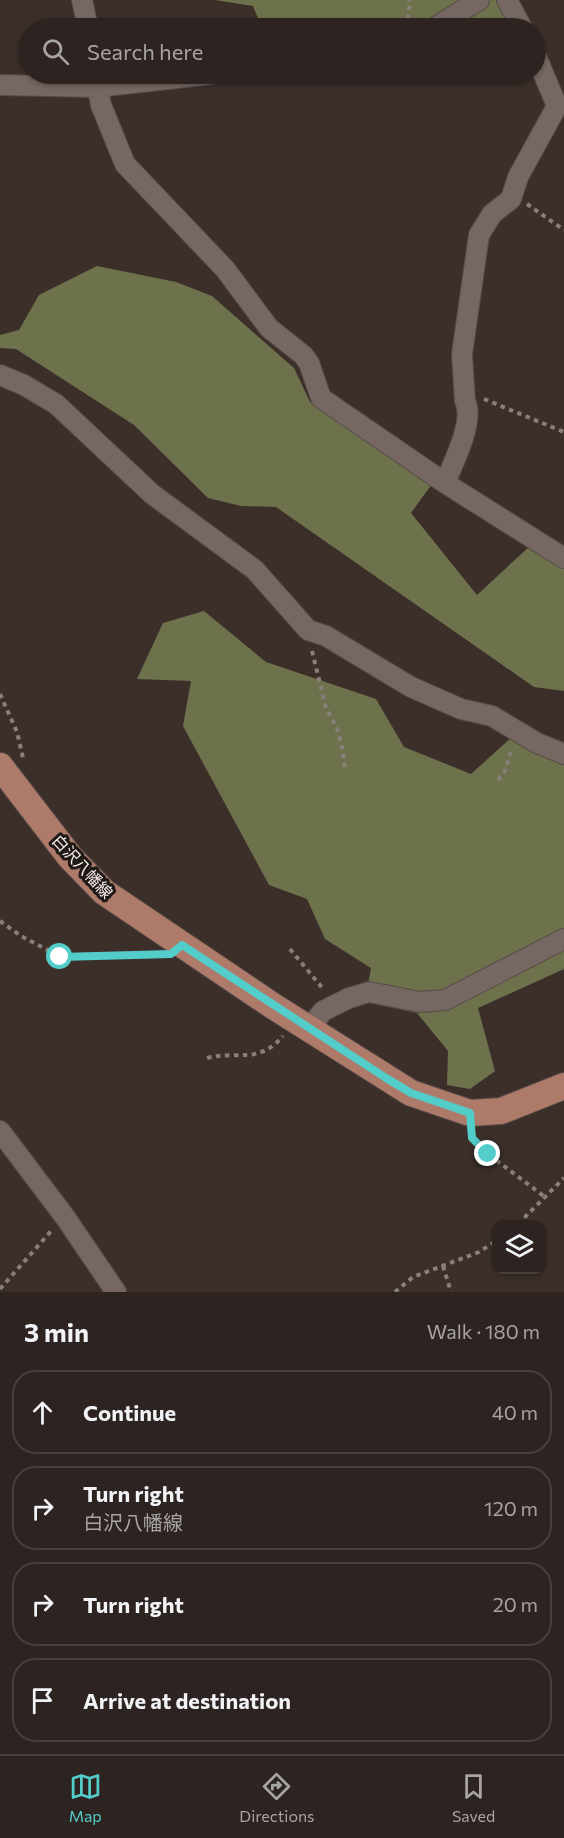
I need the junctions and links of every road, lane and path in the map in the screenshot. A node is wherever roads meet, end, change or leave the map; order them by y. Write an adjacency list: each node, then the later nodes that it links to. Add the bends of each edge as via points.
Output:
1 (82, 0): 5 (street)
2 (409, 0): 6 (path)
3 (479, 0): 7 (street)
4 (507, 0): 8 (street)
5 (86, 18)
6 (407, 18)
7 (450, 18)
8 (517, 18)
9 (546, 80): 13 (street, via 557,106)
10 (19, 84): 12 (street)
11 (97, 84): 18 (street, via 101,105 125,164 225,269 269,328 309,363 321,398)
12 (0, 85)
13 (512, 194): 14 (path); 16 (street, via 487,219 476,245 462,354)
14 (564, 230)
15 (0, 375): 20 (street, via 56,404 152,494 255,570)
16 (465, 401): 17 (path, via 489,400); 18 (street, via 468,407 464,435)
17 (564, 432)
18 (445, 483): 19 (street)
19 (564, 558)
20 (308, 630): 22 (street, via 411,687 461,709 492,716); 26 (path)
21 (0, 694): 25 (path, via 17,732)
22 (517, 731): 23 (street); 27 (path, via 505,771)
23 (564, 754)
24 (0, 766): 30 (main road, 白沢八幡線, via 70,857 104,892)
25 (25, 767)
26 (345, 768)
27 (498, 780)
28 (0, 921): 30 (path, via 60,957 171,954)
29 (564, 939): 32 (street, via 445,1000 420,1002 369,992)
30 (182, 945): 33 (main road, 白沢八幡線)
31 (290, 950): 32 (path, via 323,988)
32 (333, 1006): 33 (street)
33 (303, 1023): 34 (path, via 264,1052); 36 (main road, 白沢八幡線, via 411,1093)
34 (207, 1058)
35 (564, 1086): 36 (main road, 白沢八幡線, via 501,1111)
36 (470, 1113): 39 (path, via 472,1138)
37 (0, 1131): 40 (street)
38 (564, 1178): 39 (path)
39 (545, 1197): 41 (path)
40 (65, 1217): 44 (path); 45 (street)
41 (522, 1220)
42 (492, 1243): 43 (path)
43 (443, 1266): 46 (path, via 412,1277); 47 (path)
44 (0, 1289)
45 (116, 1292)
46 (395, 1292)
47 (451, 1292)

